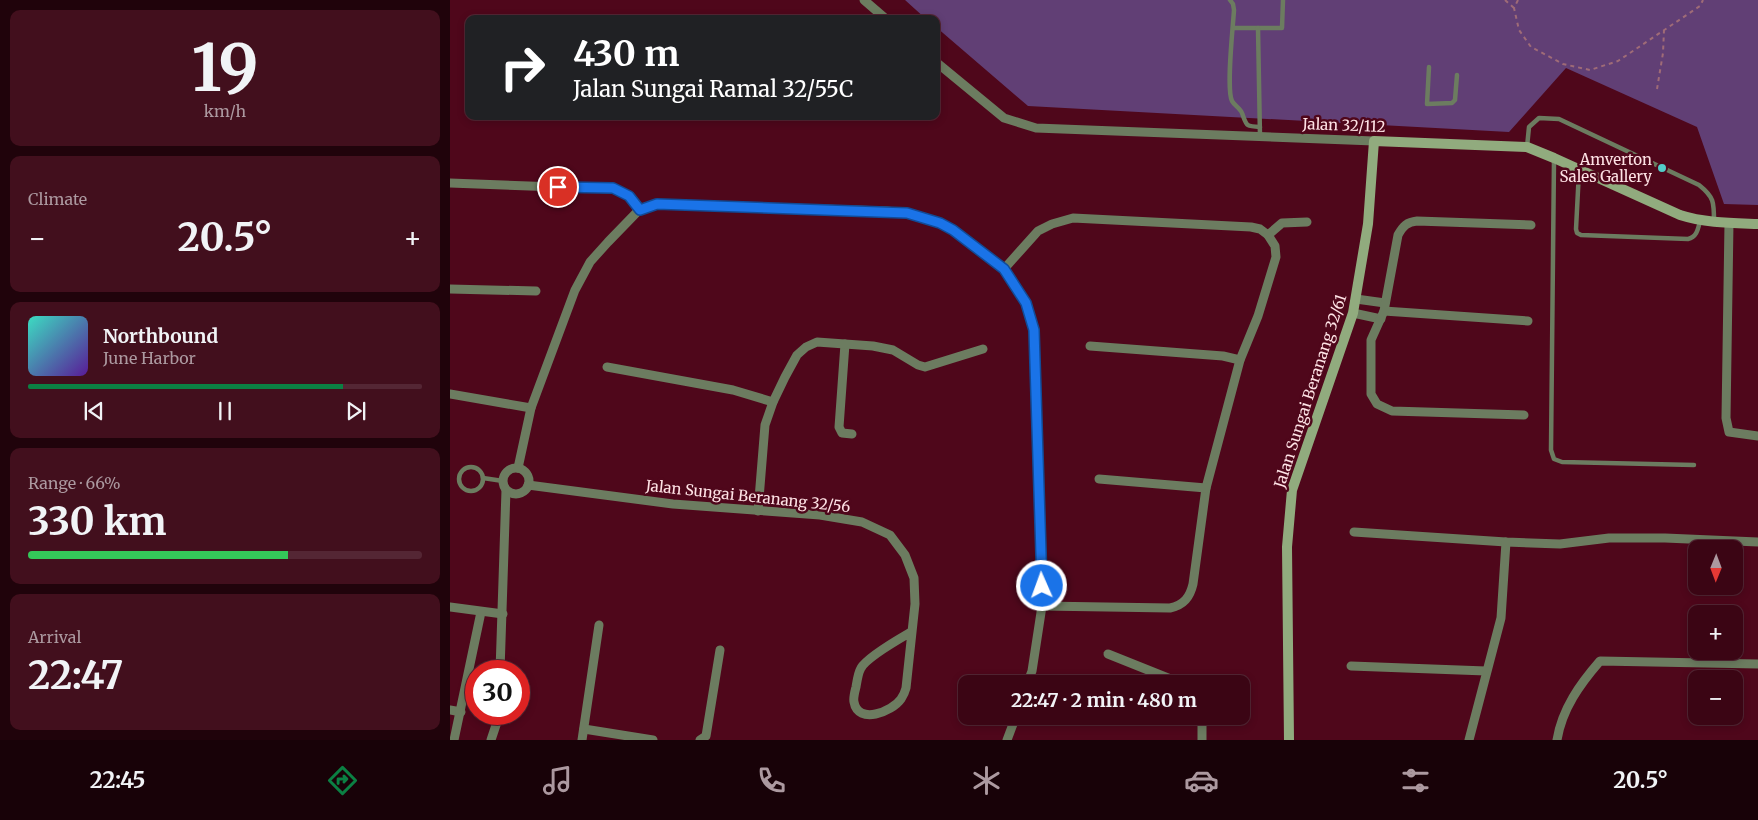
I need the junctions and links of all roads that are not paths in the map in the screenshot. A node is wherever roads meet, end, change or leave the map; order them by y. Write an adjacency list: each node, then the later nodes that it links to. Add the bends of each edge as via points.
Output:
1 (864, 0): 4 (street)
2 (1230, 0): 5 (lane, via 1234,10)
3 (1283, 0): 6 (lane, via 1282,28)
4 (881, 15)
5 (1233, 28): 6 (lane); 10 (lane, via 1232,100 1242,112 1244,123)
6 (1258, 28): 10 (lane)
7 (940, 65): 11 (street, Jalan 32/112, via 1004,118 1036,128)
8 (1429, 67): 9 (lane, via 1427,104 1452,103 1455,100)
9 (1456, 75)
10 (1260, 127): 11 (lane)
11 (1260, 137): 12 (street, Jalan 32/112)
12 (1374, 142): 13 (street, Jalan 32/112); 28 (street, Jalan Sungai Beranang 32/61, via 1368,224)
13 (1527, 147): 14 (street, Jalan 32/112); 19 (lane, via 1529,127 1539,118 1559,119 1699,184 1709,193 1714,204)
14 (1554, 158): 15 (street, Jalan 32/112); 43 (lane, via 1551,450 1554,459 1562,462)
15 (1580, 169): 18 (street, Jalan 32/112, via 1680,215); 18 (lane, via 1576,229 1581,235 1688,239 1696,234)
16 (450, 183): 17 (street, via 613,188 629,196)
17 (640, 210): 25 (street, via 657,204 907,213 953,230); 39 (street, via 590,262 575,290)
18 (1701, 220): 19 (street, Jalan 32/112)
19 (1714, 221): 21 (street, Jalan 32/112)
20 (1307, 222): 24 (street, via 1282,223)
21 (1729, 223): 22 (street, Jalan 32/112); 42 (street, via 1726,418 1729,432)
22 (1758, 224)
23 (1531, 225): 29 (street, via 1408,222 1398,235)
24 (1268, 235): 25 (street, via 1251,226 1073,218 1038,231); 35 (street, via 1275,246 1276,257)
25 (1004, 269): 55 (street, via 1026,303 1034,330)
26 (450, 289): 27 (street)
27 (536, 291)
28 (1356, 299): 29 (street); 30 (street, Jalan Sungai Beranang 32/61)
29 (1383, 311): 30 (street); 31 (street); 40 (street, via 1371,340 1371,394 1377,404 1392,411)
30 (1353, 313): 82 (street, Jalan Sungai Beranang 32/61, via 1292,490 1287,547)
31 (1528, 321)
32 (845, 344): 34 (street, via 893,350 925,367); 38 (street, via 817,342 806,347 797,355); 41 (street, via 839,427 842,433)
33 (1090, 346): 35 (street)
34 (983, 349)
35 (1240, 360): 49 (street)
36 (607, 367): 38 (street, via 734,390)
37 (450, 394): 39 (street)
38 (773, 402): 51 (street, via 765,425)
39 (531, 408): 44 (street)
40 (1524, 415)
41 (852, 434)
42 (1758, 436)
43 (1694, 465)
44 (518, 468): 47 (street, via 506,472); 48 (street, via 528,476)
45 (483, 478): 45 (lane, via 483,483 474,491 468,491 459,482 461,470 470,466 477,468); 47 (lane)
46 (1099, 479): 49 (street)
47 (503, 480): 50 (street)
48 (528, 485): 50 (street, via 518,493); 51 (street, Jalan Sungai Beranang 32/56)
49 (1206, 488): 55 (street, via 1193,584 1187,600 1179,606)
50 (506, 490): 58 (street)
51 (758, 512): 60 (street, Jalan Sungai Beranang 32/56, via 820,515 862,522 890,536 905,555 914,578)
52 (1354, 532): 53 (street)
53 (1506, 542): 54 (street, via 1560,544 1609,538); 66 (street, via 1501,618)
54 (1758, 542)
55 (1042, 606): 67 (street)
56 (450, 607): 57 (street)
57 (481, 612): 58 (street); 70 (street)
58 (503, 614): 63 (street)
59 (599, 625): 74 (street)
60 (911, 632): 60 (street, Jalan Sungai Beranang 32/56, via 906,688 901,699 882,713 870,715 859,712 854,703 854,692 861,668 878,652)
61 (720, 650): 79 (street, via 706,736)
62 (1108, 654): 68 (street)
63 (501, 660)
64 (1758, 664): 84 (street, via 1600,661 1567,708)
65 (1351, 666): 66 (street)
66 (1486, 671): 83 (street)
67 (1031, 675)
68 (1160, 675)
69 (450, 710): 70 (street)
70 (461, 712): 75 (street)
71 (496, 725): 76 (street)
72 (1013, 725): 80 (street)
73 (1202, 725): 81 (street)
74 (584, 729): 77 (street); 78 (street)
75 (454, 740)
76 (492, 740)
77 (582, 740)
78 (653, 740)
79 (700, 740)
80 (1007, 740)
81 (1202, 740)
82 (1290, 740)
83 (1469, 740)
84 (1557, 740)

